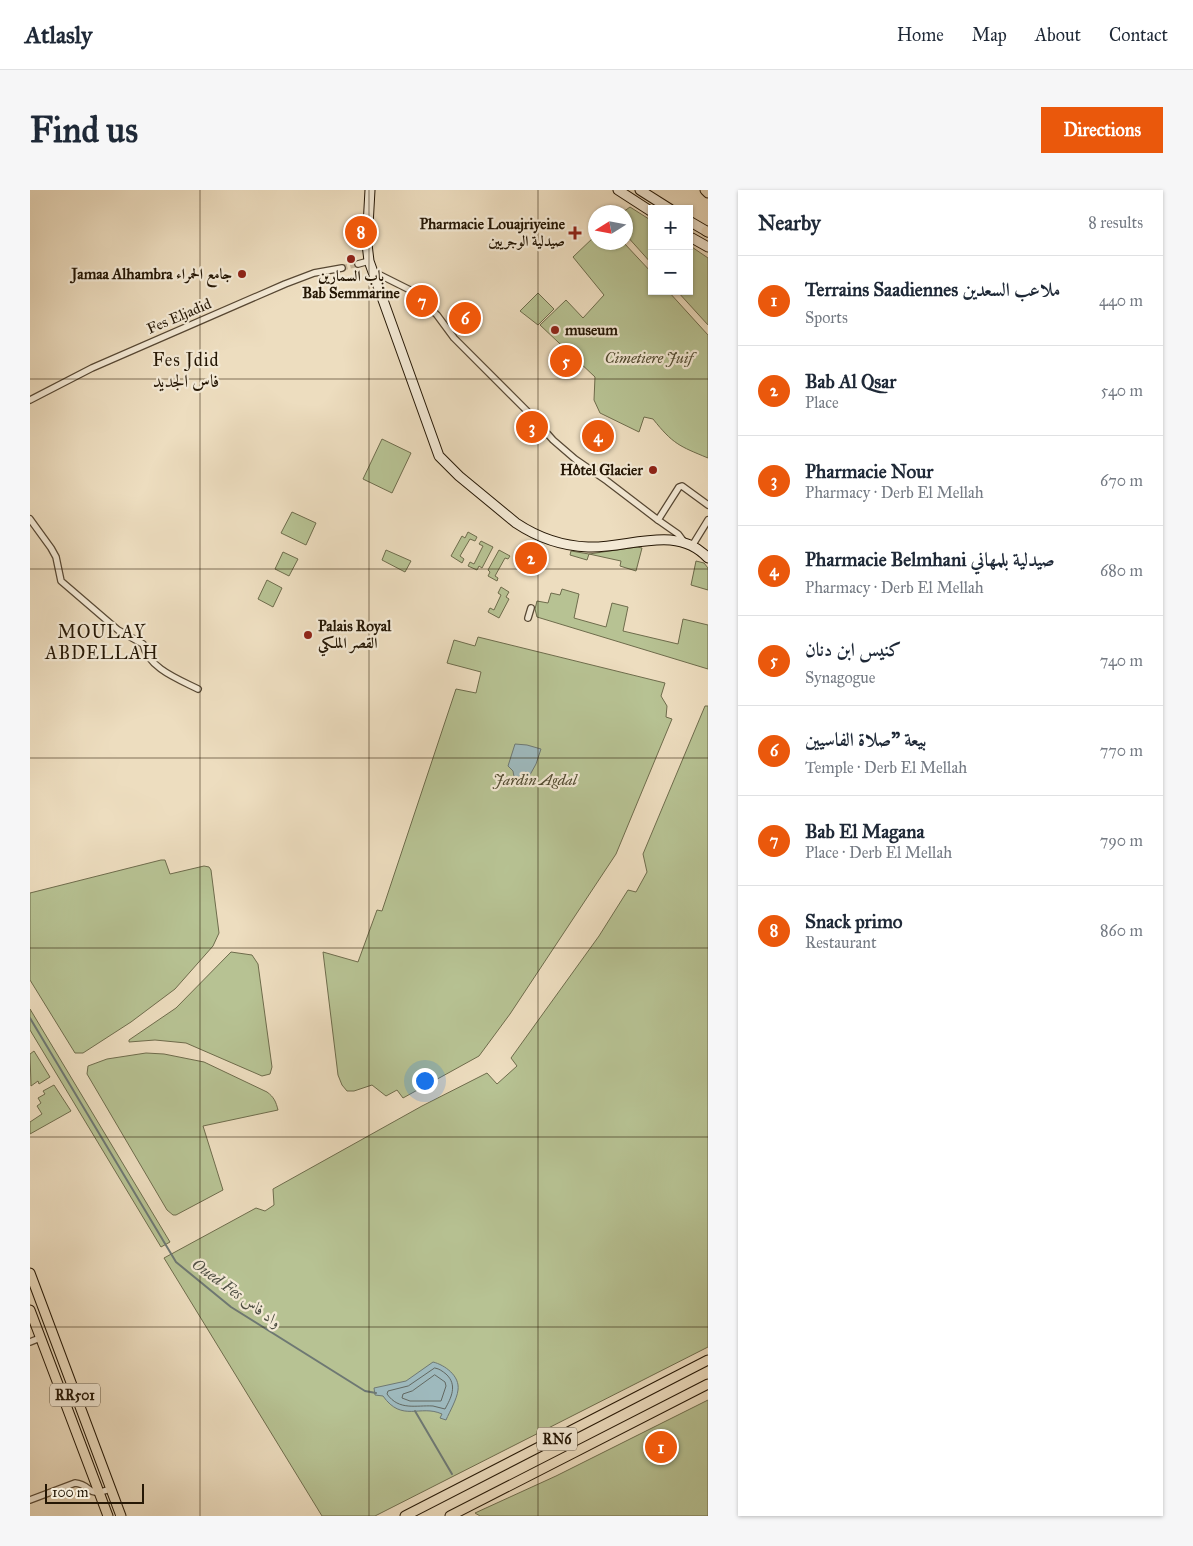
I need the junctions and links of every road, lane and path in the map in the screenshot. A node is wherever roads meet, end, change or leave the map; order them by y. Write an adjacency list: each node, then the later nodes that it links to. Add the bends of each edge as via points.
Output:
1 (370, 190): 12 (street)
2 (618, 190): 7 (street)
3 (640, 190): 6 (street)
4 (705, 190): 5 (main road)
5 (708, 193)
6 (664, 205)
7 (648, 209)
8 (693, 223): 9 (street)
9 (707, 232)
10 (693, 239): 11 (street)
11 (708, 248)
12 (369, 261): 13 (street); 15 (street)
13 (358, 264)
14 (342, 268): 16 (street, Fes Eljadid, via 314,273 285,284 92,368)
15 (372, 271): 19 (street, via 410,290 553,440); 21 (street, via 437,452 459,476 516,523 553,541 587,547 661,539)
16 (30, 400)
17 (708, 505): 19 (street, via 680,486)
18 (30, 519): 25 (street, via 54,552 61,581 118,630 143,644 145,654 161,669)
19 (658, 520): 21 (street)
20 (708, 520): 21 (street)
21 (688, 544): 22 (street)
22 (708, 558)
23 (531, 608): 24 (street)
24 (528, 618)
25 (198, 689)
26 (30, 1273): 28 (main road, RR501)
27 (30, 1310): 29 (main road, RR501)
28 (45, 1314): 29 (main road); 32 (main road, RR501)
29 (34, 1321): 30 (main road, RR501)
30 (40, 1338): 31 (street); 33 (main road, RR501)
31 (30, 1342)
32 (56, 1345): 33 (street); 36 (main road, RR501)
33 (44, 1350): 37 (main road, RR501)
34 (708, 1360): 41 (main road, RN6)
35 (708, 1384): 42 (main road, RN6)
36 (110, 1489): 37 (street); 40 (main road, RR501)
37 (99, 1493): 38 (street, via 75,1483); 39 (main road, RR501)
38 (30, 1500)
39 (108, 1516)
40 (121, 1516)
41 (405, 1516)
42 (450, 1516)

